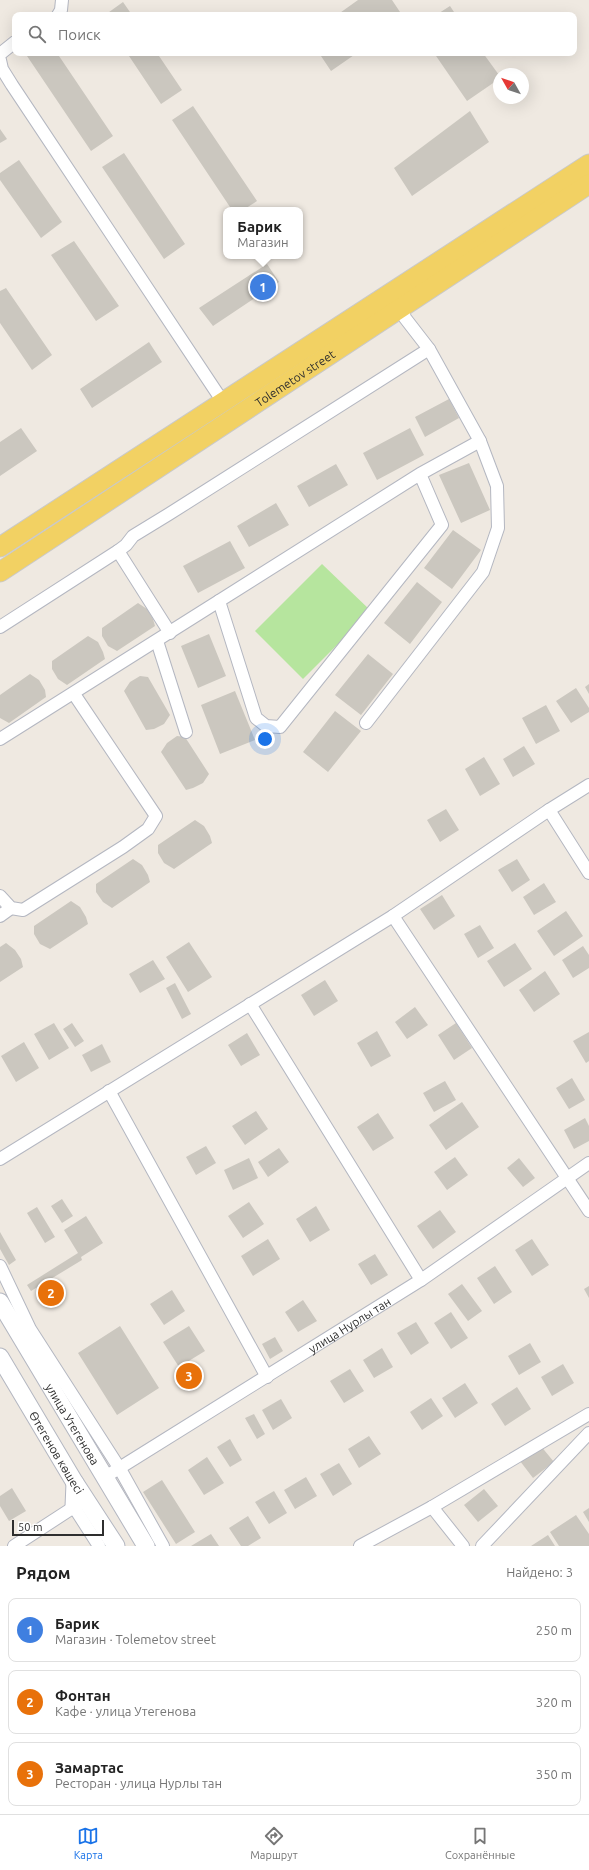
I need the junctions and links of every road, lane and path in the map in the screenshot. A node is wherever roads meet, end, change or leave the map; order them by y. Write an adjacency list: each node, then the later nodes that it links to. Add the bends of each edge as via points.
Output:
1 (62, 0): 2 (street)
2 (60, 12)
3 (12, 44): 4 (street)
4 (0, 54)
5 (0, 60): 11 (street, via 2,69 12,85)
6 (589, 164): 9 (main road, Tolemetov street)
7 (589, 184): 8 (main road, Tolemetov street)
8 (402, 307): 9 (main road, Tolemetov street); 10 (street, via 405,318)
9 (363, 323): 11 (main road, Tolemetov street); 16 (main road, Tolemetov street)
10 (429, 349): 12 (street); 15 (street, via 133,536)
11 (223, 402): 14 (main road, Tolemetov street)
12 (480, 441): 13 (street); 22 (street, via 497,486 498,528 483,572)
13 (420, 474): 17 (street); 17 (street, via 442,525 280,727 266,726 256,718)
14 (0, 547)
15 (118, 551): 18 (street); 19 (street)
16 (0, 572)
17 (219, 601): 19 (street)
18 (0, 627)
19 (170, 633): 20 (street)
20 (157, 641): 21 (street); 23 (street)
21 (74, 694): 24 (street); 29 (street, via 156,816 148,829 116,851 23,910)
22 (366, 723)
23 (186, 732)
24 (0, 739)
25 (589, 785): 26 (street)
26 (549, 810): 27 (street); 31 (street)
27 (589, 873)
28 (0, 896): 29 (street)
29 (11, 908): 30 (street)
30 (0, 916)
31 (393, 916): 32 (street); 36 (street)
32 (250, 1004): 33 (street); 39 (street)
33 (109, 1091): 34 (street); 42 (street)
34 (0, 1159)
35 (589, 1163): 36 (street, улица Нурлы тан)
36 (568, 1177): 37 (street); 39 (street, улица Нурлы тан)
37 (589, 1211)
38 (0, 1266): 45 (street, via 30,1329)
39 (421, 1280): 42 (street, улица Нурлы тан)
40 (0, 1302): 46 (main road, улица Утегенова)
41 (0, 1357): 47 (main road, Өтегенов көшесі)
42 (267, 1377): 45 (street, улица Нурлы тан)
43 (589, 1414): 49 (street)
44 (589, 1433): 57 (street)
45 (120, 1469): 46 (street, улица Нурлы тан); 54 (street)
46 (105, 1477): 53 (main road, улица Утегенова)
47 (75, 1483): 48 (main road); 52 (main road, Өтегенов көшесі)
48 (74, 1507): 50 (street); 51 (street)
49 (432, 1507): 55 (street); 56 (street)
50 (14, 1546)
51 (99, 1546)
52 (116, 1546)
53 (146, 1546)
54 (163, 1546)
55 (360, 1546)
56 (463, 1546)
57 (482, 1546)

